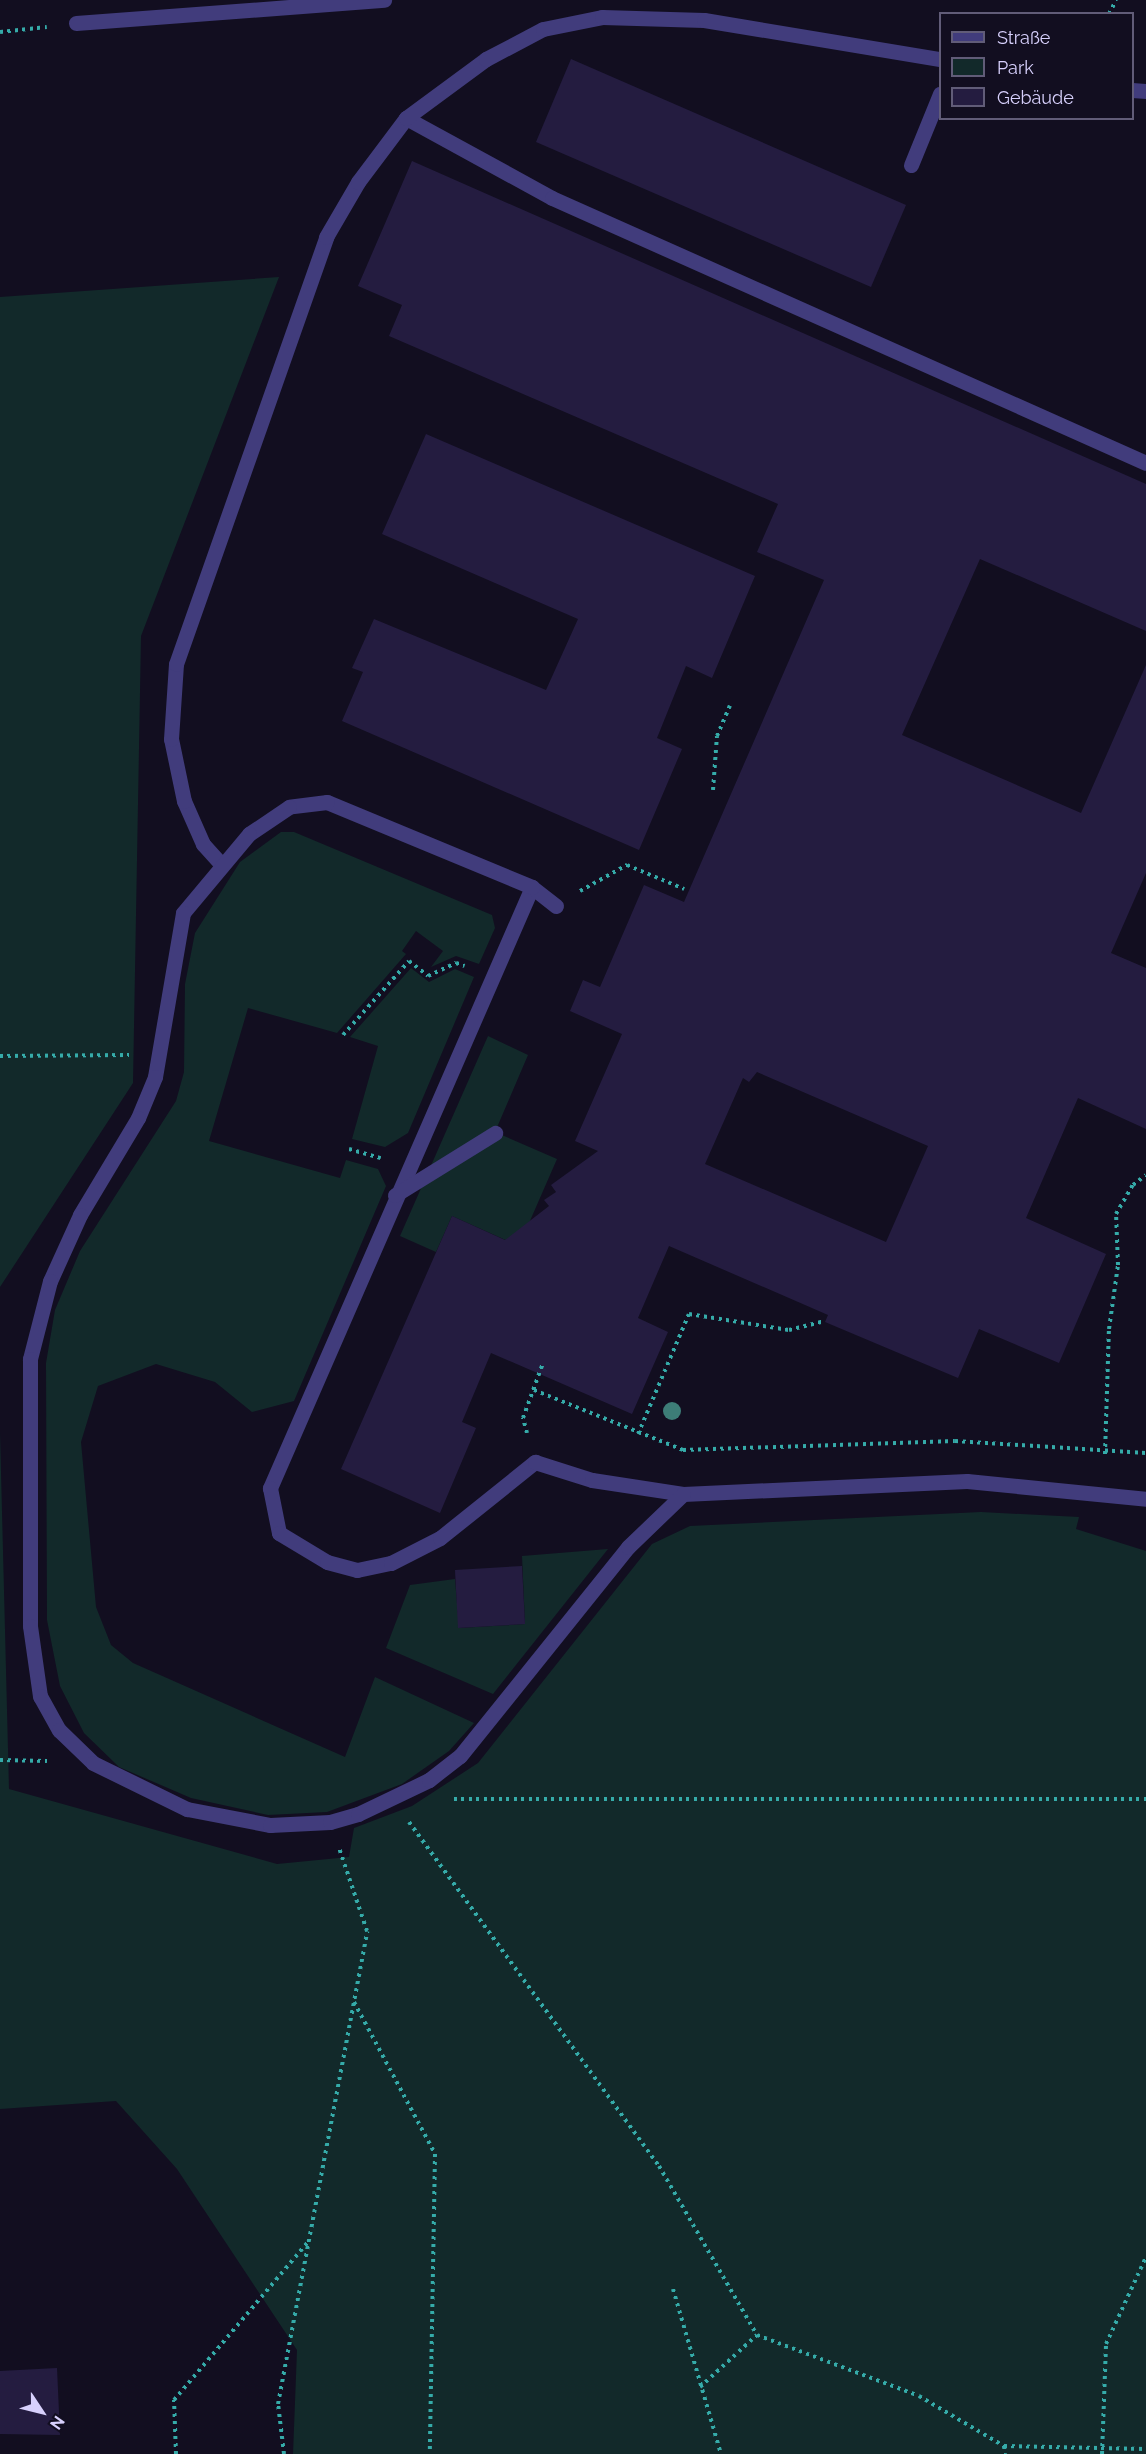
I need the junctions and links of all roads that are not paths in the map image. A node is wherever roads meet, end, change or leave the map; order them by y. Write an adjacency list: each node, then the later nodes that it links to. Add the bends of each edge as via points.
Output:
1 (384, 0): 2 (street)
2 (76, 23)
3 (939, 59): 5 (street, via 704,20 602,17 543,29 486,59)
4 (939, 96): 6 (street)
5 (406, 118): 7 (street, via 552,198); 8 (street, via 358,182 326,237 176,664 171,739 184,801 203,844)
6 (911, 165)
7 (1146, 463)
8 (221, 864): 9 (street, via 249,834 289,807 327,802); 13 (street, via 183,913 160,1055 138,1118 80,1215 50,1281 30,1359 30,1626 40,1696 60,1730 93,1763 144,1792 187,1809 270,1825 330,1822 393,1800 460,1756 628,1547)
9 (532, 887): 10 (street); 12 (street)
10 (556, 906)
11 (495, 1132): 12 (street)
12 (395, 1195): 13 (street, via 270,1488 279,1533 327,1562 357,1570 391,1563 440,1538 535,1462 592,1480)
13 (683, 1494): 14 (street, via 967,1481)
14 (1146, 1499)

